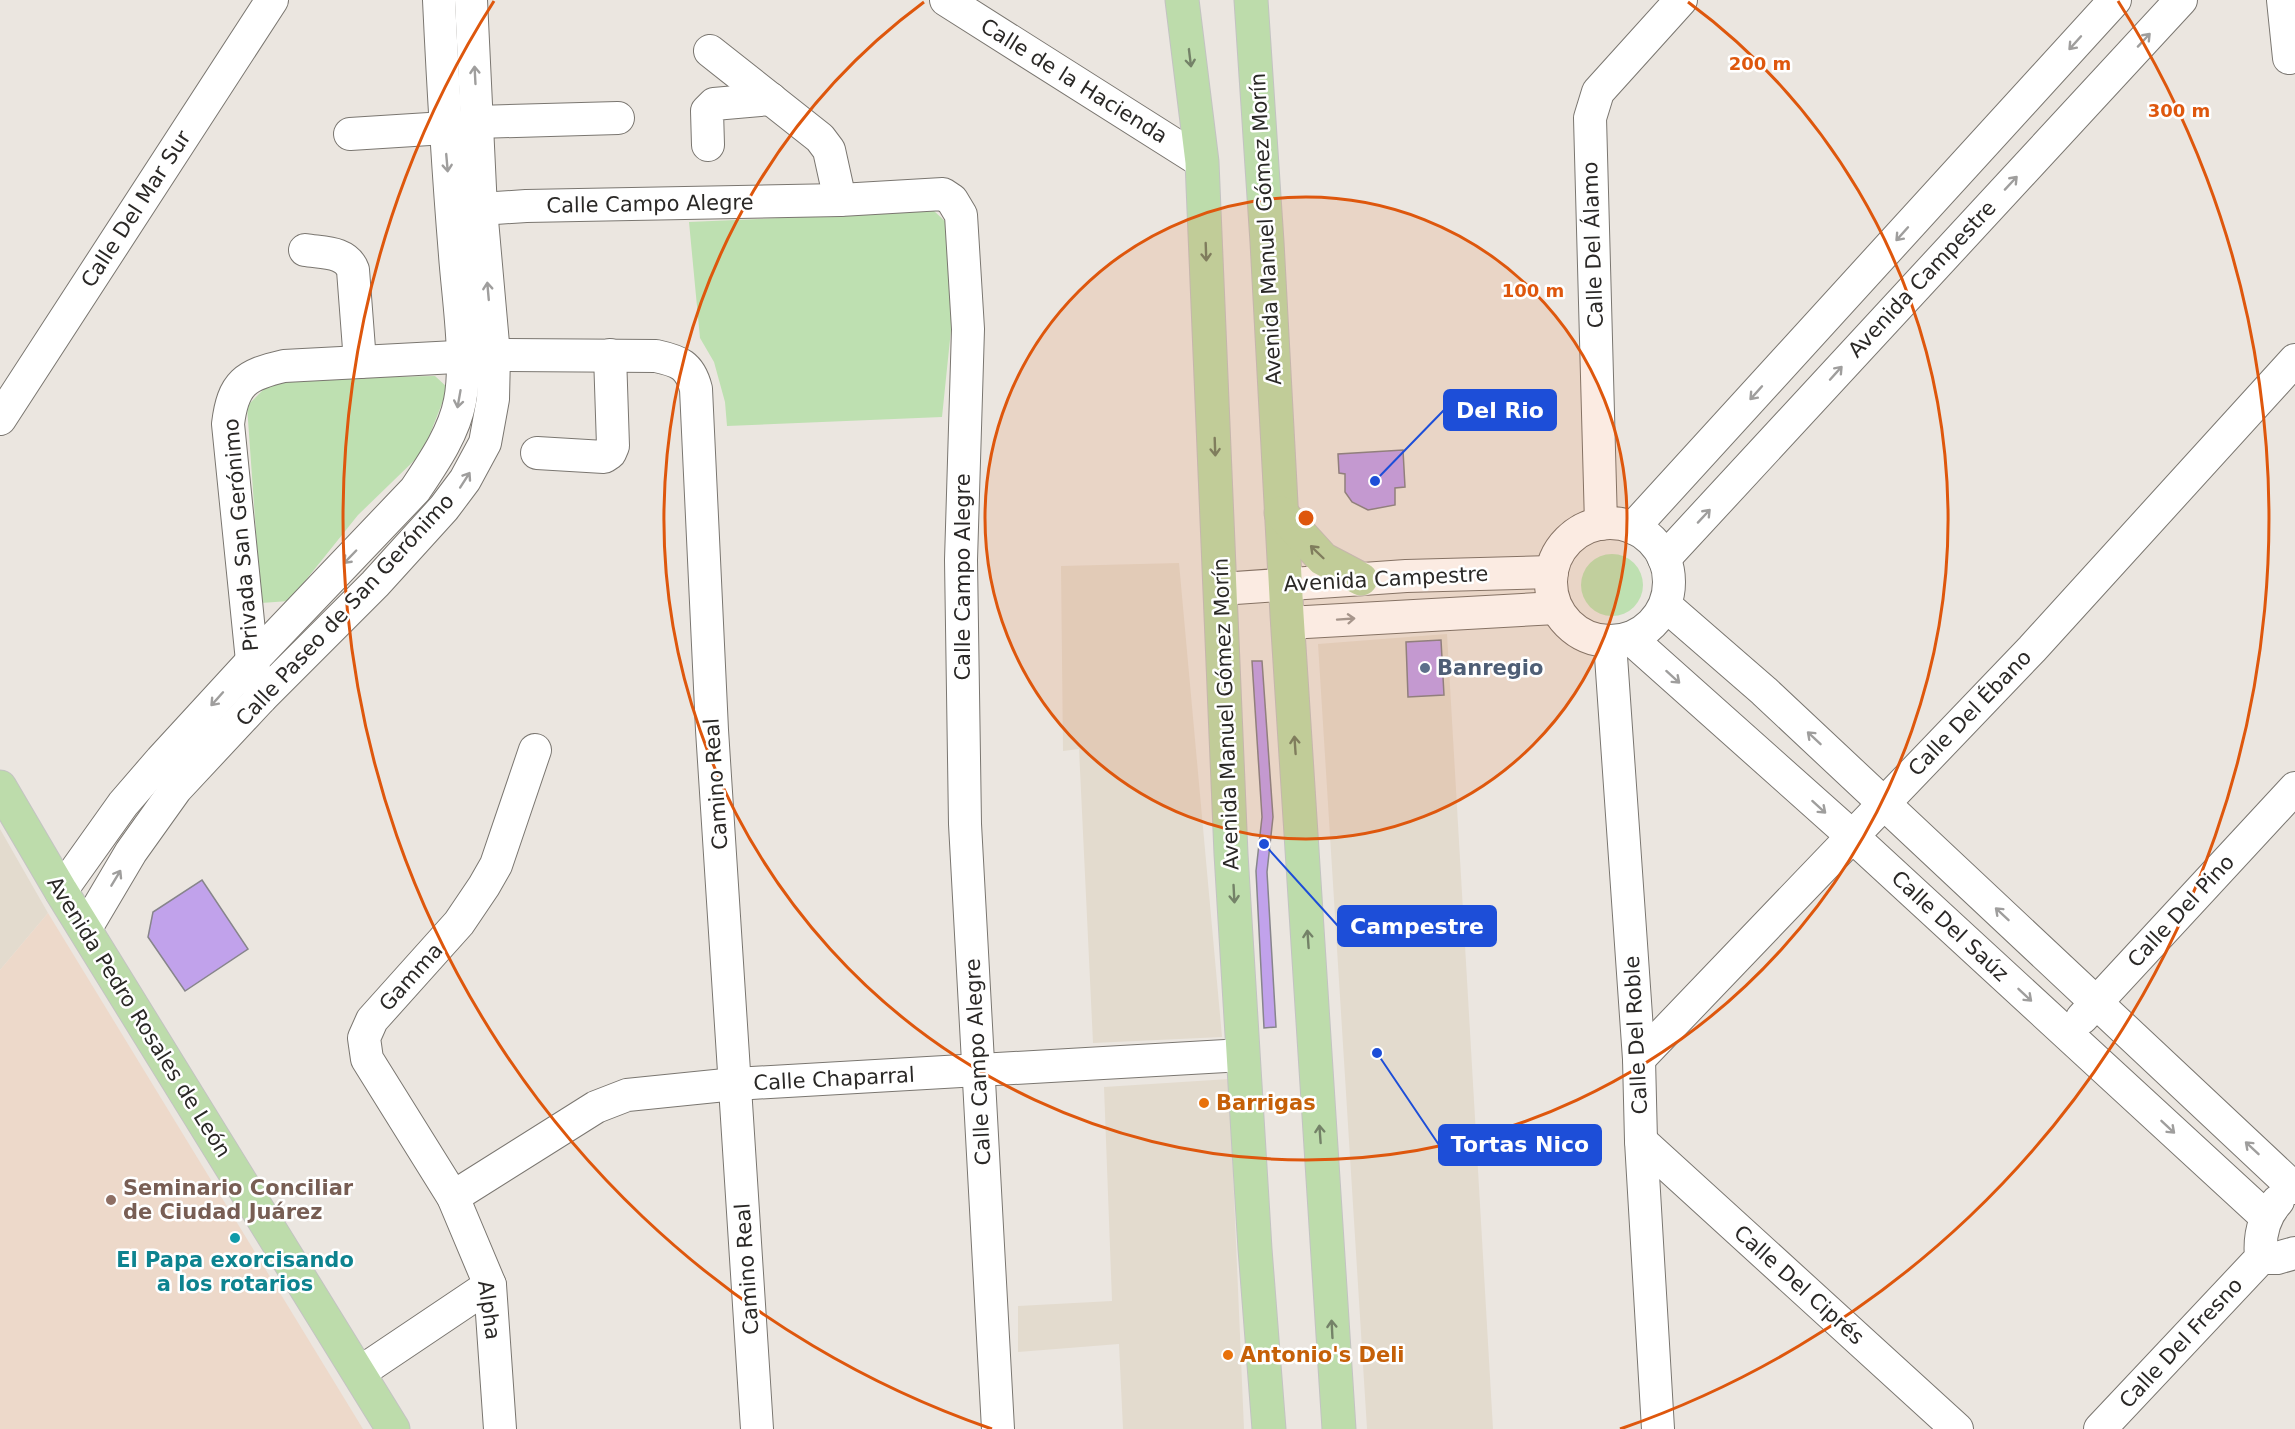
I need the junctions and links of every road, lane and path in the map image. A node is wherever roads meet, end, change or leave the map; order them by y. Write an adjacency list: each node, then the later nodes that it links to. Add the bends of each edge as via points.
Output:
1 (272, 0): 30 (street, Calle Del Mar Sur)
2 (439, 0): 16 (street, Calle Paseo de San Gerónimo)
3 (471, 0): 15 (street, Calle Paseo de San Gerónimo, one-way to 3)
4 (946, 0): 19 (street, Calle de la Hacienda)
5 (1182, 0): 19 (main road, Avenida Manuel Gómez Morín, one-way to 19)
6 (1251, 0): 34 (main road, Avenida Manuel Gómez Morín)
7 (1681, 0): 35 (street, Calle Del Álamo, via 1598,92 1590,117)
8 (2115, 0): 21 (street, one-way to 21)
9 (2181, 0): 23 (street, Avenida Campestre, one-way to 9)
10 (2283, 0): 12 (street)
11 (710, 51): 13 (street)
12 (2289, 58)
13 (771, 99): 18 (street, via 714,104 707,111); 20 (street, via 820,138 829,150)
14 (618, 117): 15 (street)
15 (477, 122): 22 (street, Calle Paseo de San Gerónimo)
16 (445, 128): 17 (street); 27 (street, Calle Paseo de San Gerónimo, one-way to 27)
17 (350, 134)
18 (708, 145)
19 (1202, 162): 41 (main road, Avenida Manuel Gómez Morín, one-way to 41)
20 (840, 200): 22 (street, Calle Campo Alegre); 59 (street, Calle Campo Alegre, via 943,194 962,215 968,329 961,560 965,824)
21 (1929, 204): 23 (street); 31 (street, one-way to 31)
22 (481, 209): 25 (street, Calle Paseo de San Gerónimo, one-way to 22)
23 (1963, 235): 33 (street, Avenida Campestre, one-way to 23)
24 (305, 250): 29 (street, via 342,256 351,264)
25 (494, 355): 26 (street, Camino Real); 27 (street, Camino Real); 47 (street, Calle Paseo de San Gerónimo, one-way to 25, via 375,584 465,480 485,443 493,399)
26 (610, 355): 32 (street, via 610,453 604,457); 60 (street, Camino Real, via 673,360 692,375 696,389 712,730)
27 (463, 357): 29 (street, Privada San Gerónimo); 46 (street, Calle Paseo de San Gerónimo, one-way to 46, via 460,401 448,434 421,481)
28 (2295, 360): 51 (street, Calle Del Ébano, via 2032,649)
29 (360, 362): 46 (street, Privada San Gerónimo, via 266,370 241,384 231,403 228,424)
30 (0, 419)
31 (1729, 423): 33 (street); 36 (street)
32 (537, 453)
33 (1760, 456): 37 (street, Avenida Campestre, one-way to 33)
34 (1281, 513): 39 (main road, one-way to 34, via 1323,559); 40 (main road, Avenida Manuel Gómez Morín)
35 (1601, 524): 36 (street); 38 (street, via 1568,540 1557,555)
36 (1633, 528): 37 (street, via 1656,546)
37 (1664, 559): 42 (street, via 1669,582)
38 (1552, 572): 39 (street, Avenida Campestre); 43 (street)
39 (1361, 579): 40 (street, Avenida Campestre)
40 (1286, 583): 41 (street, Avenida Campestre); 44 (main road, Avenida Manuel Gómez Morín)
41 (1221, 590): 57 (main road, Avenida Manuel Gómez Morín, one-way to 57, via 1231,854)
42 (1665, 605): 45 (street, via 1644,631); 51 (street, one-way to 42)
43 (1556, 608): 44 (street, Avenida Campestre, one-way to 43); 45 (street, via 1578,632 1593,639)
44 (1288, 623): 74 (main road, Avenida Manuel Gómez Morín, one-way to 44)
45 (1620, 640): 52 (street, Calle Del Saúz, one-way to 52); 58 (street, Calle Del Roble)
46 (252, 661): 47 (street, Privada San Gerónimo); 53 (street, Calle Paseo de San Gerónimo, one-way to 53, via 123,804)
47 (261, 698): 54 (street, Calle Paseo de San Gerónimo, one-way to 47, via 131,852 176,789)
48 (535, 750): 63 (street, Gamma, via 496,865 484,886 459,923 372,1020 364,1038 367,1059)
49 (0, 787): 53 (main road, Avenida Pedro Rosales de León)
50 (2295, 788): 55 (street, Calle Del Pino)
51 (1884, 803): 52 (street, Calle Del Ébano); 55 (street, one-way to 51)
52 (1852, 836): 56 (street, Calle Del Saúz, one-way to 56); 58 (street, Calle Del Ébano)
53 (61, 891): 54 (main road, Avenida Pedro Rosales de León)
54 (86, 928): 68 (main road, Avenida Pedro Rosales de León)
55 (2097, 1002): 56 (street, Calle Del Pino); 62 (street, one-way to 55)
56 (2067, 1034): 64 (street, Calle Del Saúz, one-way to 64)
57 (1244, 1055): 59 (street, Calle Chaparral); 73 (main road, Avenida Manuel Gómez Morín)
58 (1639, 1059): 61 (street, Calle Del Roble)
59 (978, 1071): 60 (street, Calle Chaparral); 72 (street, Calle Campo Alegre)
60 (735, 1084): 63 (street, Calle Chaparral, via 627,1095 607,1101); 71 (street, Camino Real)
61 (1641, 1141): 75 (street, Calle Del Roble); 76 (street, Calle Del Ciprés)
62 (2295, 1188): 64 (street)
63 (453, 1197): 67 (street, Alpha)
64 (2266, 1217): 66 (street)
65 (2295, 1253): 66 (street)
66 (2261, 1258): 77 (street, Calle Del Fresno)
67 (490, 1285): 68 (street); 70 (street, Alpha)
68 (359, 1373): 69 (main road, Avenida Pedro Rosales de León)
69 (393, 1429)
70 (500, 1429)
71 (757, 1429)
72 (998, 1429)
73 (1269, 1429)
74 (1339, 1429)
75 (1658, 1429)
76 (1957, 1429)
77 (2100, 1429)

